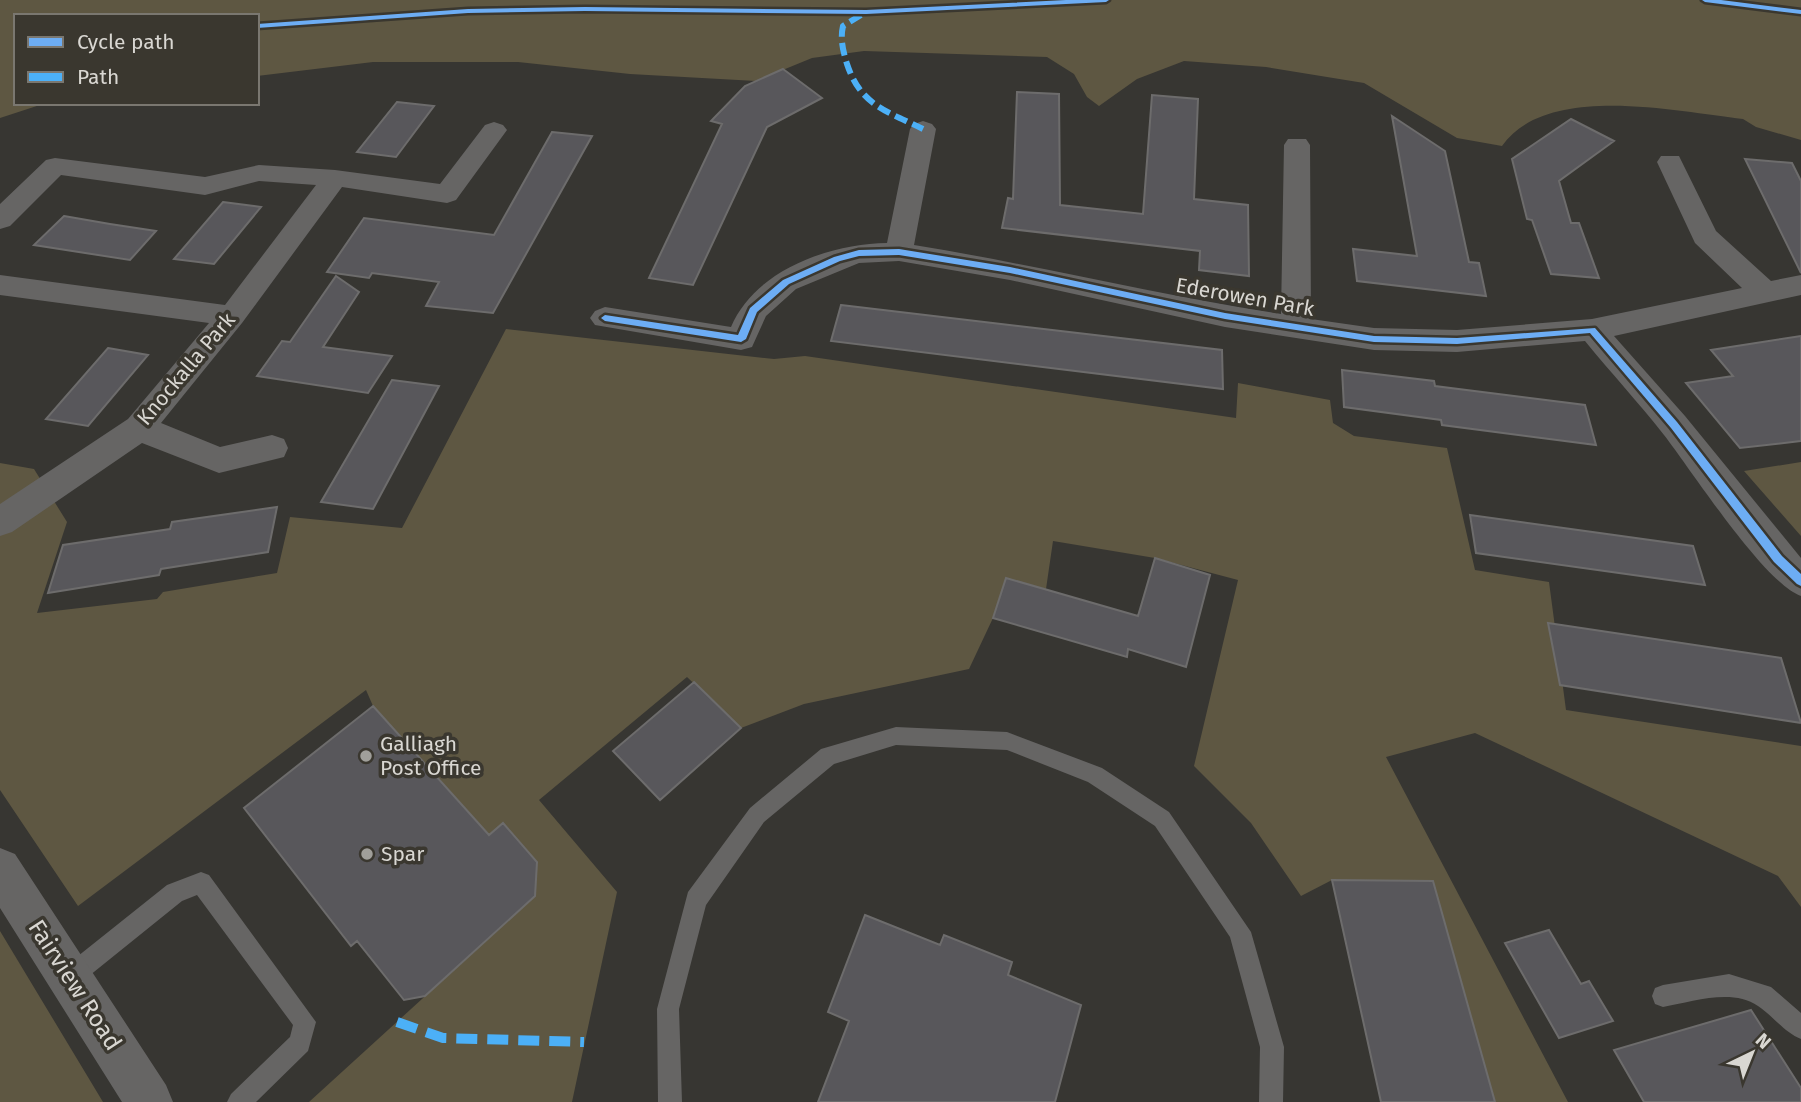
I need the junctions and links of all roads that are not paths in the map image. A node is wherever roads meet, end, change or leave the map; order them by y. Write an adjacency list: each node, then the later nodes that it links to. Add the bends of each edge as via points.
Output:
1 (494, 130): 5 (street, via 447,194)
2 (923, 130): 7 (street)
3 (1297, 145): 13 (street)
4 (1670, 162): 10 (street, via 1705,236)
5 (335, 178): 6 (street, via 259,173 205,186 55,166); 11 (street, Knockalla Park)
6 (0, 220)
7 (899, 252): 12 (street, Ederowen Park, via 837,258 786,282 753,310 741,339); 13 (street, Ederowen Park)
8 (0, 285): 11 (street)
9 (1801, 285): 10 (street, Ederowen Park)
10 (1764, 292): 14 (street, Ederowen Park)
11 (232, 316): 15 (street, Knockalla Park)
12 (605, 318)
13 (1296, 327): 14 (street, Ederowen Park, via 1374,339 1457,341)
14 (1592, 330): 18 (street, via 1674,425 1778,559)
15 (139, 428): 16 (street, via 219,460); 17 (street, Knockalla Park)
16 (272, 448)
17 (0, 522)
18 (1801, 581)
19 (0, 869): 20 (street, Fairview Road)
20 (71, 976): 23 (street, Fairview Road); 24 (lane, via 175,894 201,883 305,1022 300,1043)
21 (1663, 996): 22 (lane, via 1729,985 1763,995)
22 (1801, 1028)
23 (149, 1102)
24 (239, 1102)
25 (670, 1102): 26 (lane, via 668,1009 696,900 757,815 828,756 895,736 1007,741 1095,775 1162,819 1240,932 1272,1047)
26 (1271, 1102)

